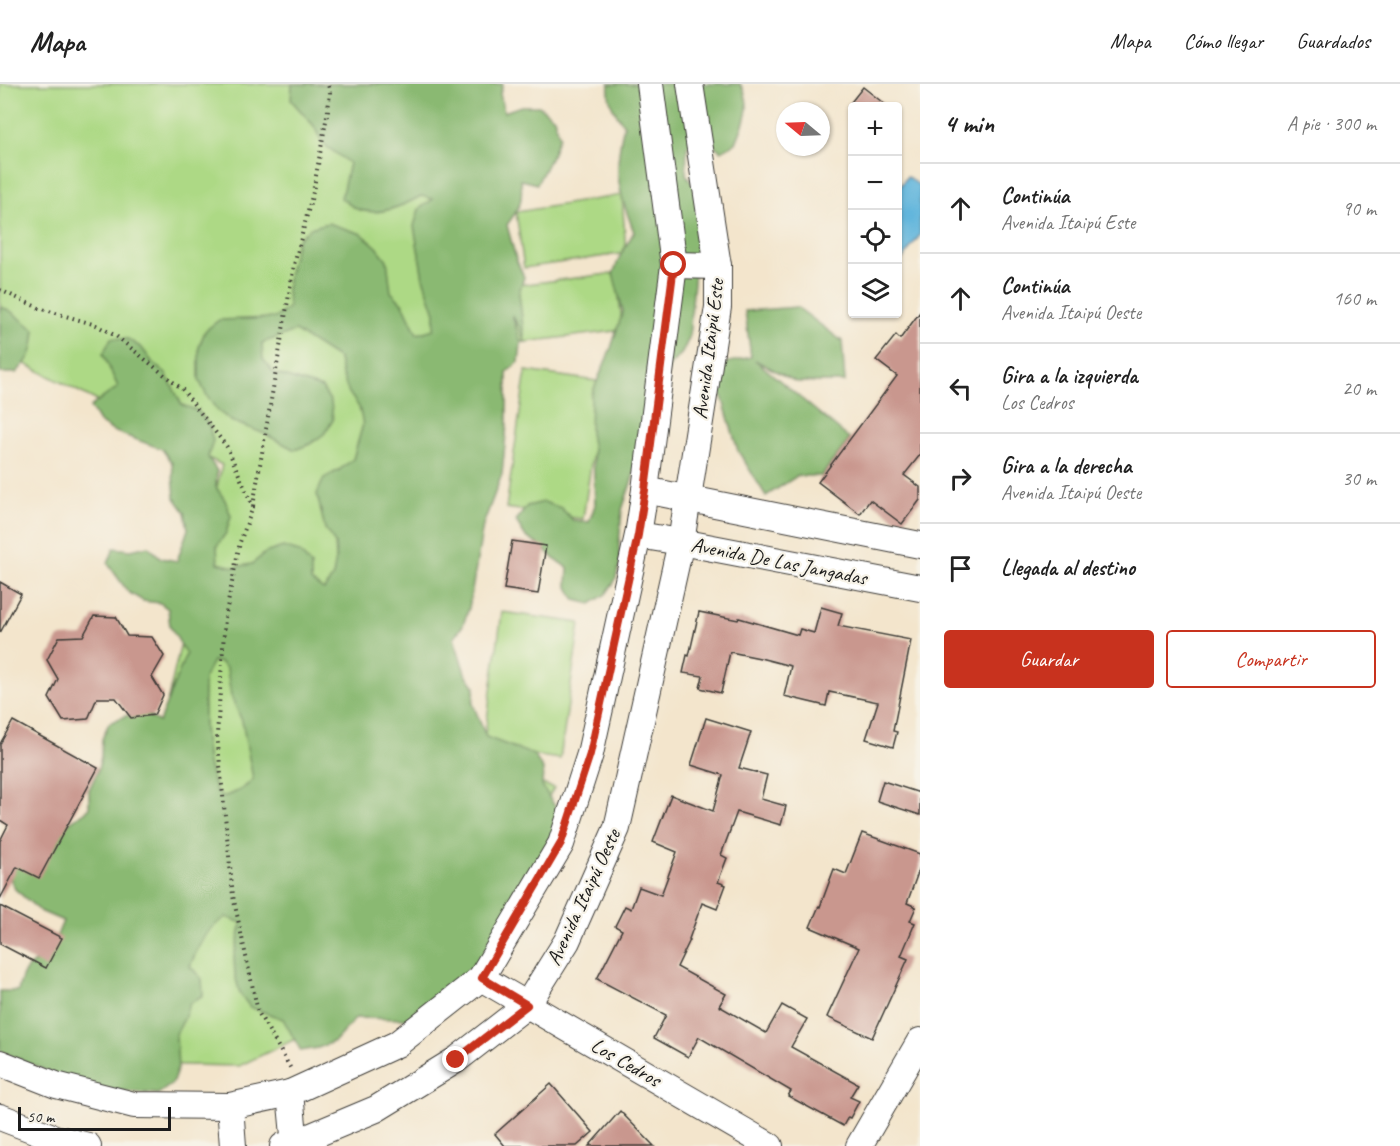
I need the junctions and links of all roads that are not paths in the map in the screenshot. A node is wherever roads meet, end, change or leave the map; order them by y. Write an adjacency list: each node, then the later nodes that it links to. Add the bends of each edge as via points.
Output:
1 (650, 84): 3 (street, Avenida Itaipú Este)
2 (690, 84): 4 (street, Avenida Itaipú Este)
3 (674, 265): 4 (street); 5 (street, Avenida Itaipú Este)
4 (718, 266): 6 (street, Avenida Itaipú Este, via 718,308)
5 (645, 490): 6 (street, Avenida De Las Jangadas); 7 (street, Avenida Itaipú Este)
6 (688, 499): 8 (street, Avenida Itaipú Este); 9 (street, Avenida De Las Jangadas)
7 (638, 535): 8 (street, Avenida De Las Jangadas); 11 (street, Avenida Itaipú Oeste, via 590,754 561,843)
8 (681, 542): 10 (street, Avenida De Las Jangadas); 12 (street, Avenida Itaipú Oeste, via 617,828 567,941)
9 (920, 545)
10 (920, 588)
11 (482, 978): 12 (street, Los Cedros); 15 (street, Avenida Itaipú Oeste, via 397,1044)
12 (527, 1005): 18 (street, Avenida Itaipú Oeste, via 456,1060 376,1110); 21 (street, Los Cedros)
13 (920, 1041): 22 (street)
14 (0, 1063): 16 (street, Avenida Itaipú Oeste, via 56,1085 134,1105)
15 (296, 1090): 16 (street, Avenida Itaipú Oeste); 18 (street)
16 (230, 1106): 20 (street)
17 (0, 1117): 19 (street)
18 (291, 1145)
19 (88, 1146)
20 (232, 1146)
21 (770, 1146)
22 (859, 1146)

